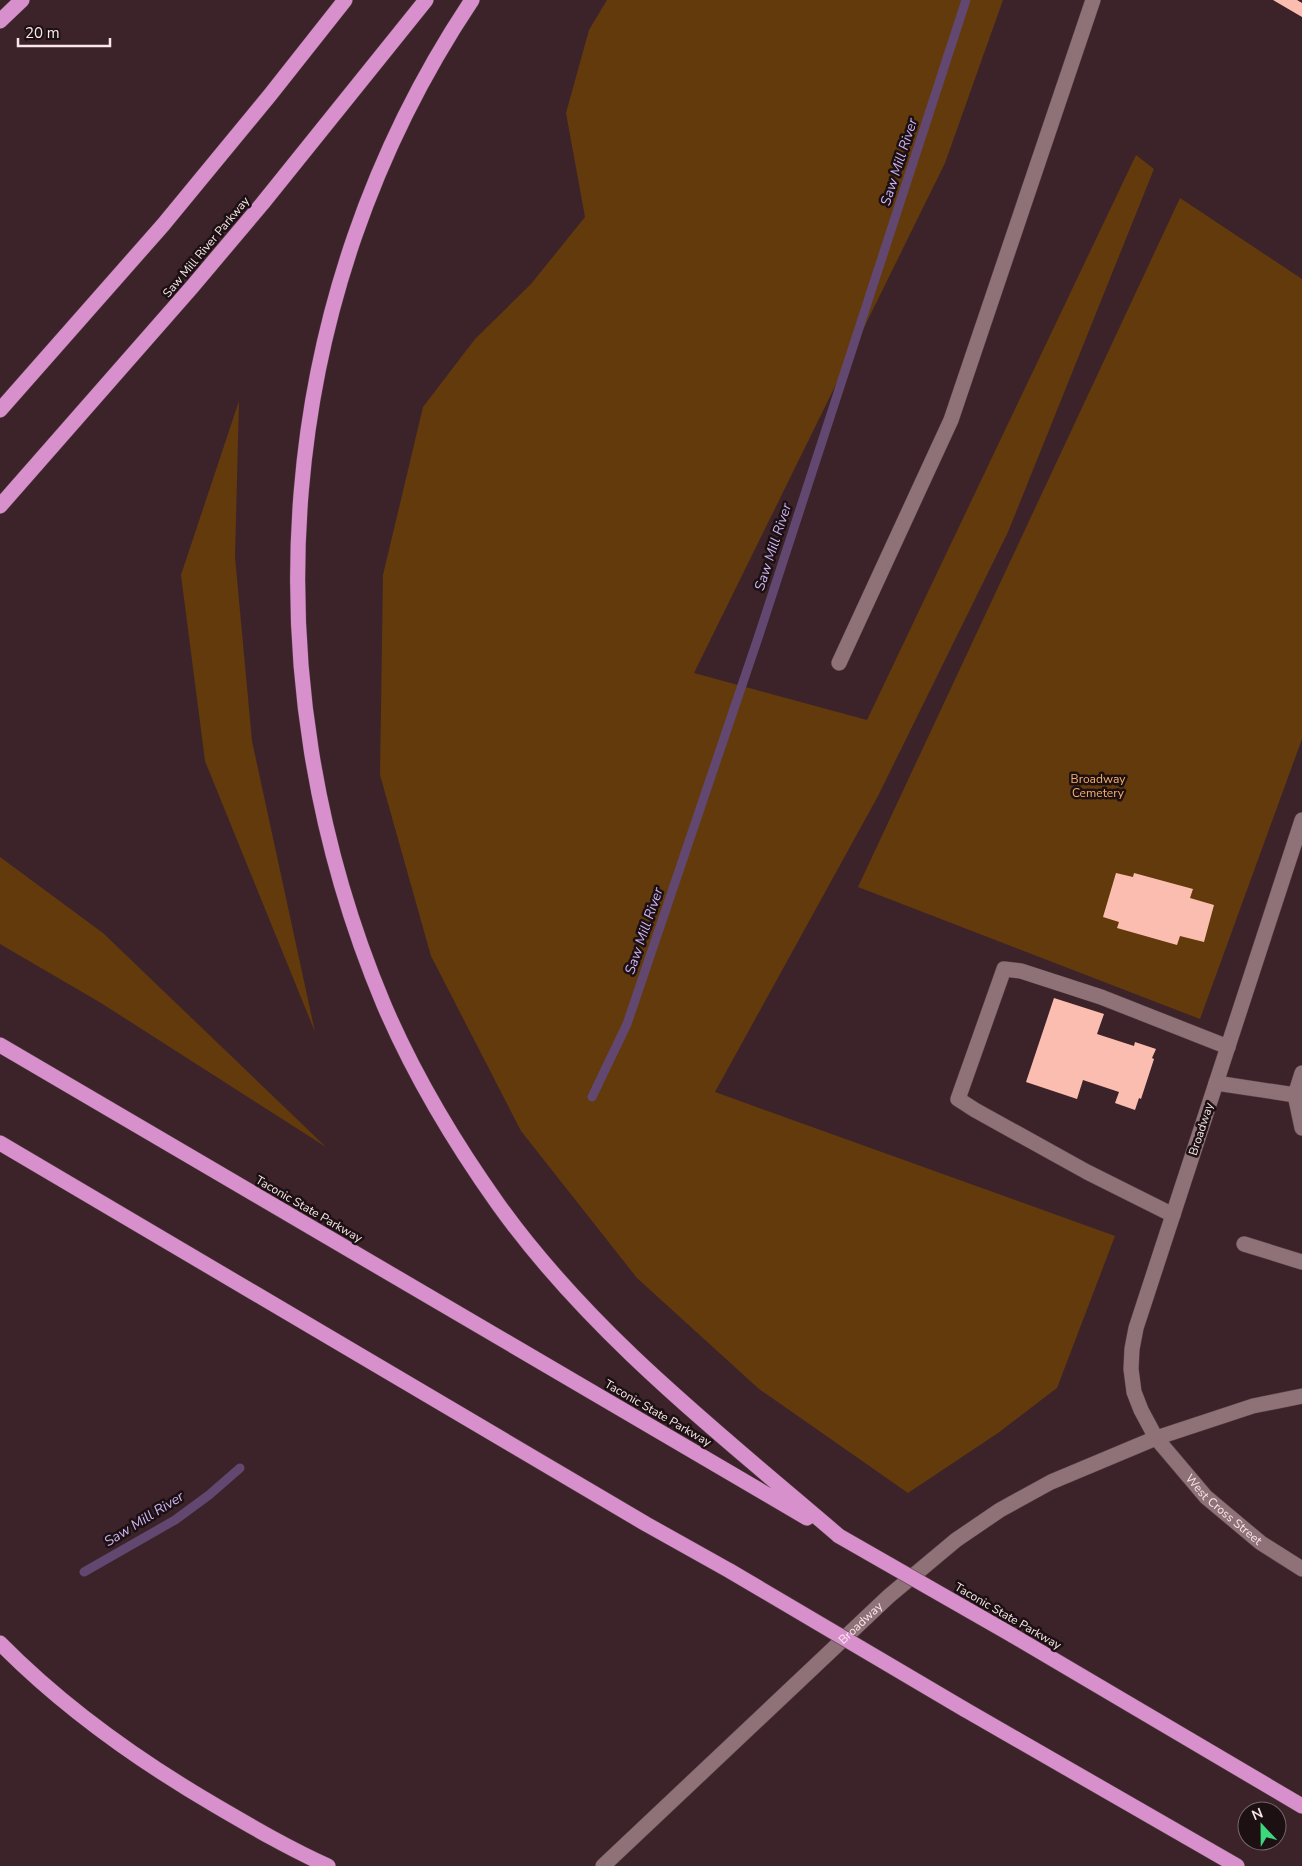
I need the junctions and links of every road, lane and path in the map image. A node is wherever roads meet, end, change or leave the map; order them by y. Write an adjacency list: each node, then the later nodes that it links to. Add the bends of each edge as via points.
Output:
1 (22, 0): 6 (highway)
2 (345, 0): 7 (highway, via 163,225)
3 (426, 0): 8 (highway, Saw Mill River Parkway, via 262,204)
4 (472, 0): 23 (highway, via 428,73 379,175 338,291 312,400 304,456 297,565 300,672 317,789 331,849 346,902 386,1008 435,1106 499,1205 565,1287 612,1337 656,1379)
5 (1093, 0): 9 (main road, via 951,420)
6 (0, 21)
7 (0, 410)
8 (0, 506)
9 (839, 663)
10 (1302, 820): 12 (main road, Broadway)
11 (0, 1045): 23 (highway, Taconic State Parkway)
12 (1228, 1047): 14 (main road, Broadway); 18 (main road, via 1101,996 1021,971 1004,969 958,1099 1086,1172)
13 (1302, 1073): 15 (main road)
14 (1216, 1083): 15 (main road); 18 (main road, Broadway)
15 (1295, 1095): 16 (main road)
16 (1302, 1128)
17 (0, 1143): 29 (highway, bridge, via 646,1524)
18 (1173, 1216): 22 (main road, Broadway, via 1132,1349 1134,1392)
19 (1244, 1244): 20 (main road)
20 (1302, 1262)
21 (1302, 1396): 22 (main road, Broadway, via 1253,1406)
22 (1156, 1438): 24 (main road, West Cross Street, via 1206,1497 1261,1543); 28 (main road, Broadway, via 1051,1482 1000,1510 956,1540 889,1596)
23 (839, 1536): 26 (highway, Taconic State Parkway, bridge)
24 (1302, 1569)
25 (0, 1642): 27 (highway, via 97,1728 146,1762 256,1830)
26 (1302, 1806)
27 (328, 1866)
28 (603, 1866)
29 (1237, 1866)

